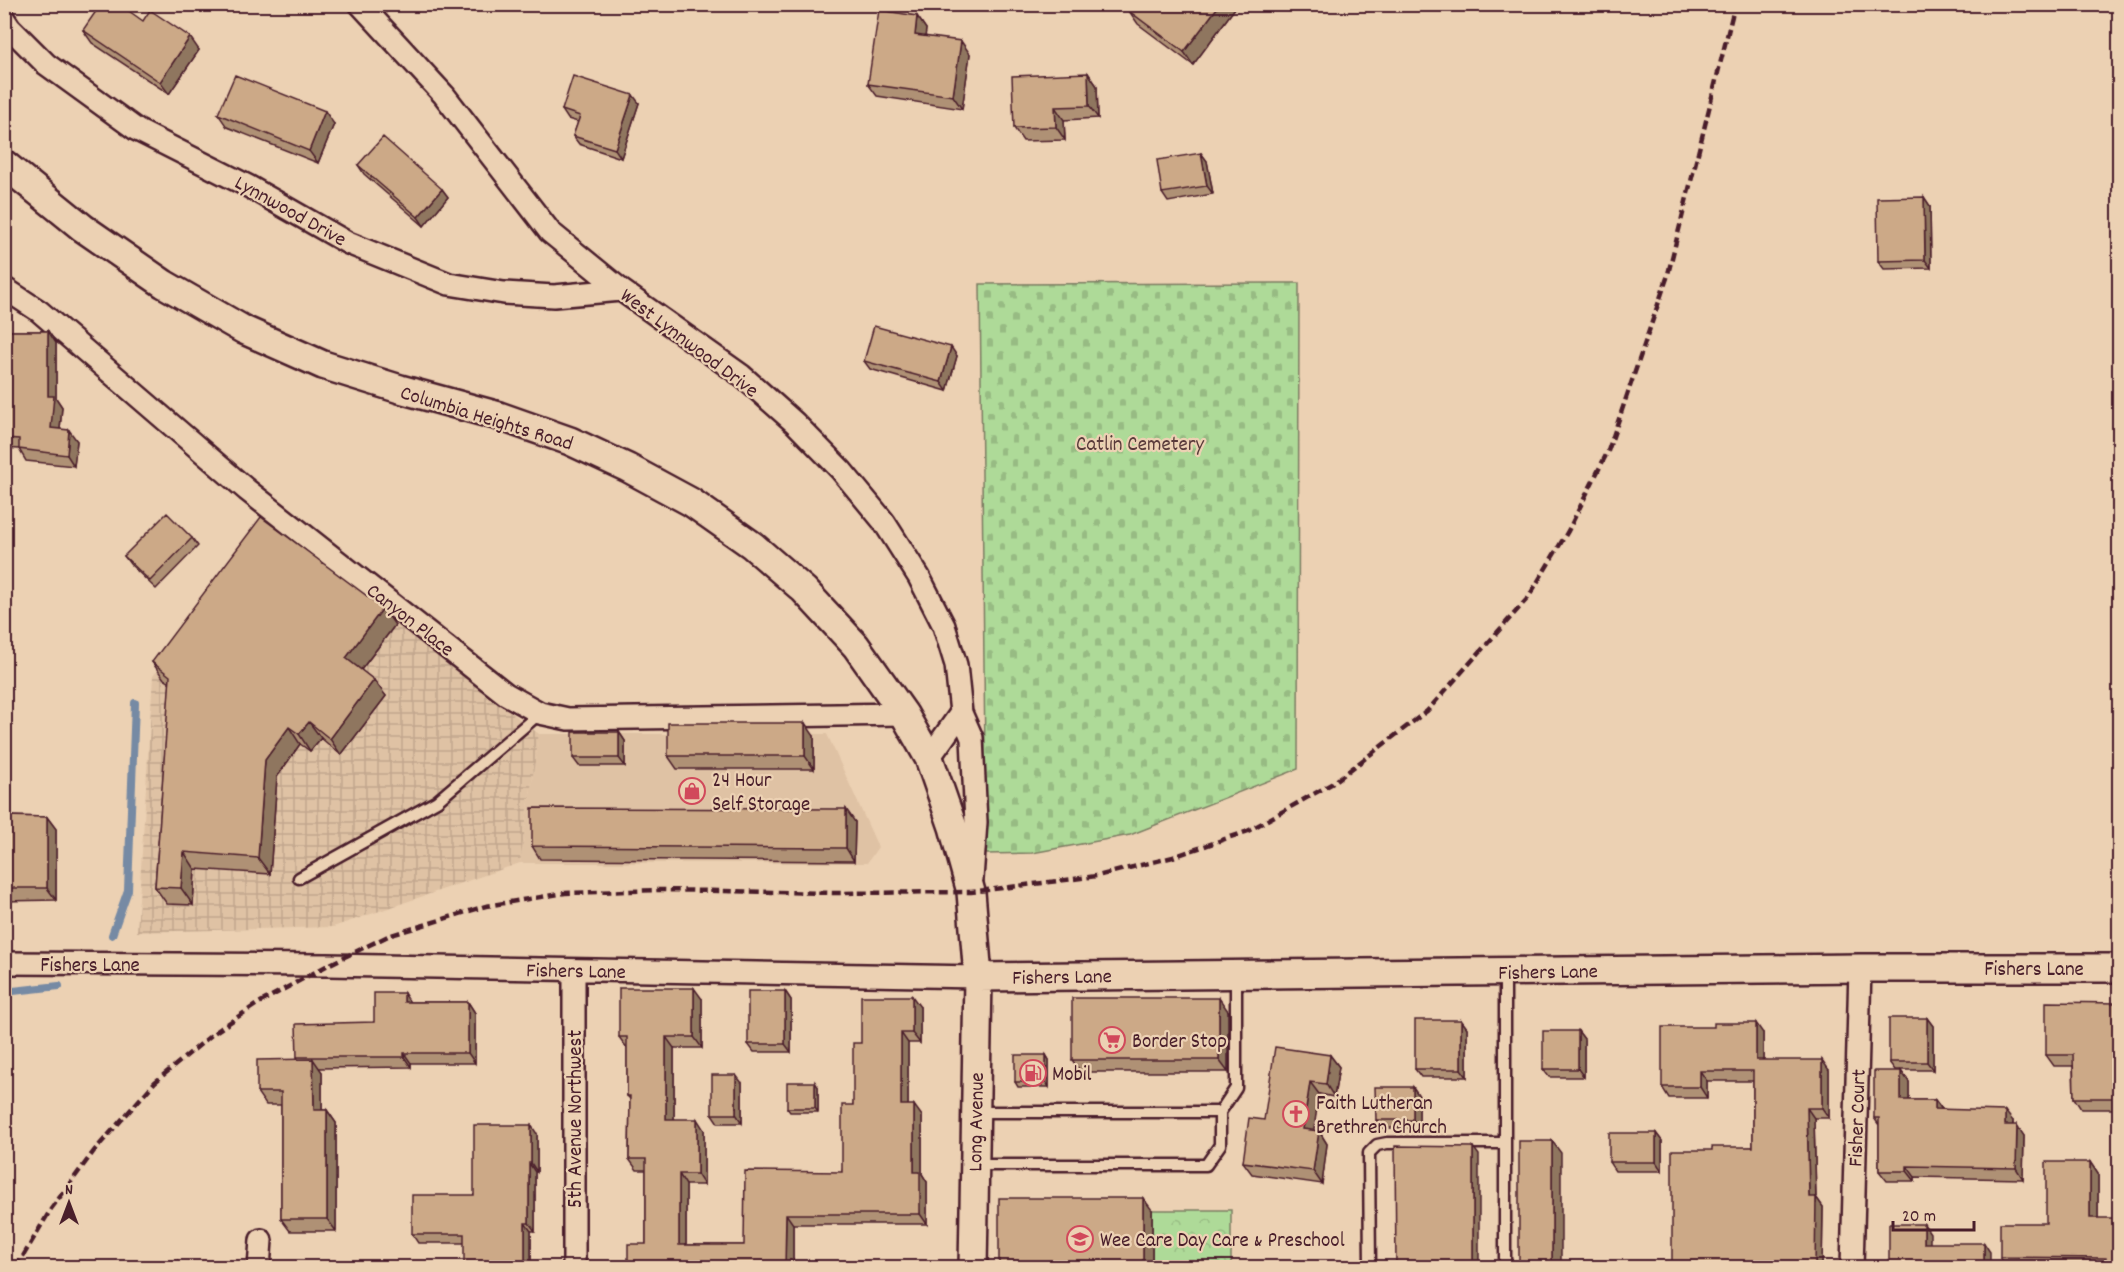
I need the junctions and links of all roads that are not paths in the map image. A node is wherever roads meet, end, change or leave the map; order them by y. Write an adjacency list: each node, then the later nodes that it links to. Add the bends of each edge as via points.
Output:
1 (360, 4): 5 (street, West Lynnwood Drive, via 444,95 550,232)
2 (4, 19): 5 (street, Lynnwood Drive, via 46,64 137,130 248,186 348,243 449,284 554,296)
3 (4, 164): 8 (street, Columbia Heights Road, via 92,234 164,284 244,330 323,365 500,416 570,441 691,502 752,545 804,590 856,646)
4 (4, 288): 6 (street, Canyon Place, via 39,311 247,490 506,694)
5 (621, 290): 7 (street, West Lynnwood Drive, via 741,375 841,470 884,522 944,626 956,665)
6 (540, 713): 8 (street, Canyon Place, via 568,719); 10 (lane, via 437,801)
7 (961, 713): 9 (street); 11 (street, West Lynnwood Drive, via 972,738 976,822)
8 (904, 714): 9 (street, Columbia Heights Road)
9 (928, 758): 11 (street, Columbia Heights Road)
10 (299, 878)
11 (971, 892): 18 (street, Columbia Heights Road)
12 (4, 963): 15 (street, Fishers Lane)
13 (1860, 968): 14 (street, Fishers Lane); 16 (street, Fishers Lane); 29 (street, Fisher Court)
14 (2120, 969)
15 (574, 970): 18 (street, Fishers Lane); 25 (street, 5th Avenue Northwest)
16 (1505, 972): 17 (street, Fishers Lane); 21 (lane)
17 (1236, 974): 18 (street, Fishers Lane); 20 (lane, via 1236,1088)
18 (978, 977): 19 (street, Long Avenue)
19 (976, 1112): 20 (lane); 22 (street, Long Avenue)
20 (1220, 1112): 22 (lane, via 1220,1145 1206,1165)
21 (1505, 1143): 27 (lane, via 1377,1145 1369,1153); 28 (lane)
22 (975, 1165): 26 (street, Long Avenue)
23 (261, 1240): 24 (street)
24 (259, 1268)
25 (574, 1268)
26 (973, 1268)
27 (1370, 1268)
28 (1506, 1268)
29 (1852, 1268)

